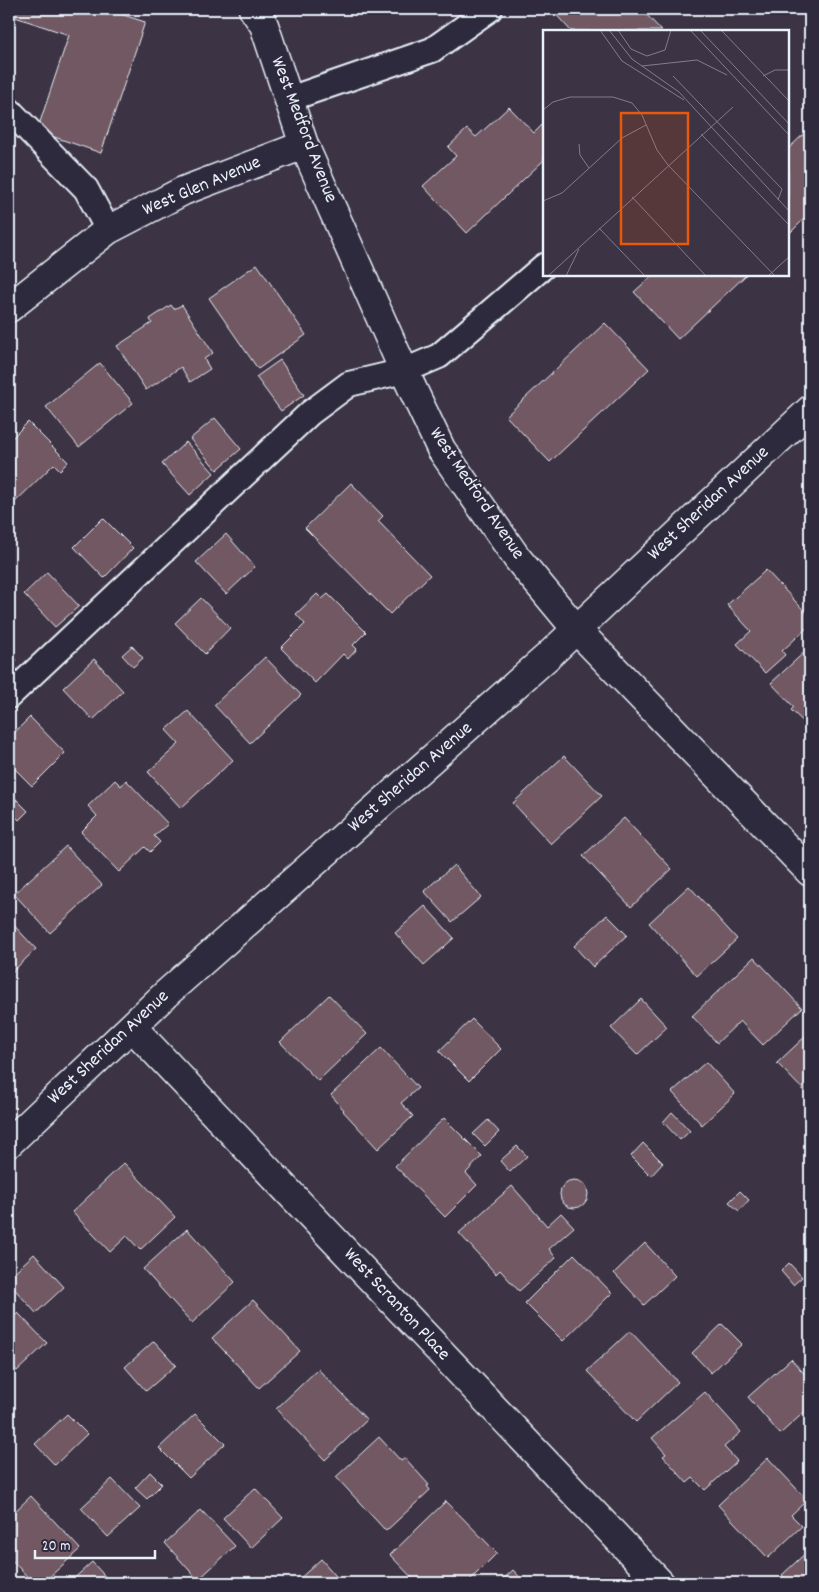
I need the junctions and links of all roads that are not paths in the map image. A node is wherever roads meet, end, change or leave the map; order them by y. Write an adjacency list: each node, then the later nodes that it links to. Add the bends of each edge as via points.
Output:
1 (253, 9): 3 (street, West Medford Avenue, via 264,26)
2 (490, 9): 3 (lane, via 432,50)
3 (289, 99): 5 (street, West Medford Avenue)
4 (9, 110): 6 (lane, via 86,189)
5 (304, 144): 6 (street, West Glen Avenue, via 183,191); 9 (street, West Medford Avenue)
6 (108, 230): 8 (street, West Glen Avenue)
7 (543, 267): 9 (lane, via 439,356)
8 (9, 308)
9 (404, 371): 11 (street, West Medford Avenue, via 441,448 518,558); 12 (lane, via 349,384 310,413)
10 (810, 410): 11 (street, West Sheridan Avenue)
11 (576, 630): 13 (street, West Medford Avenue); 14 (street, West Sheridan Avenue)
12 (9, 696)
13 (810, 872)
14 (132, 1027): 15 (street, West Sheridan Avenue); 16 (street, West Scranton Place)
15 (9, 1143)
16 (660, 1583)

